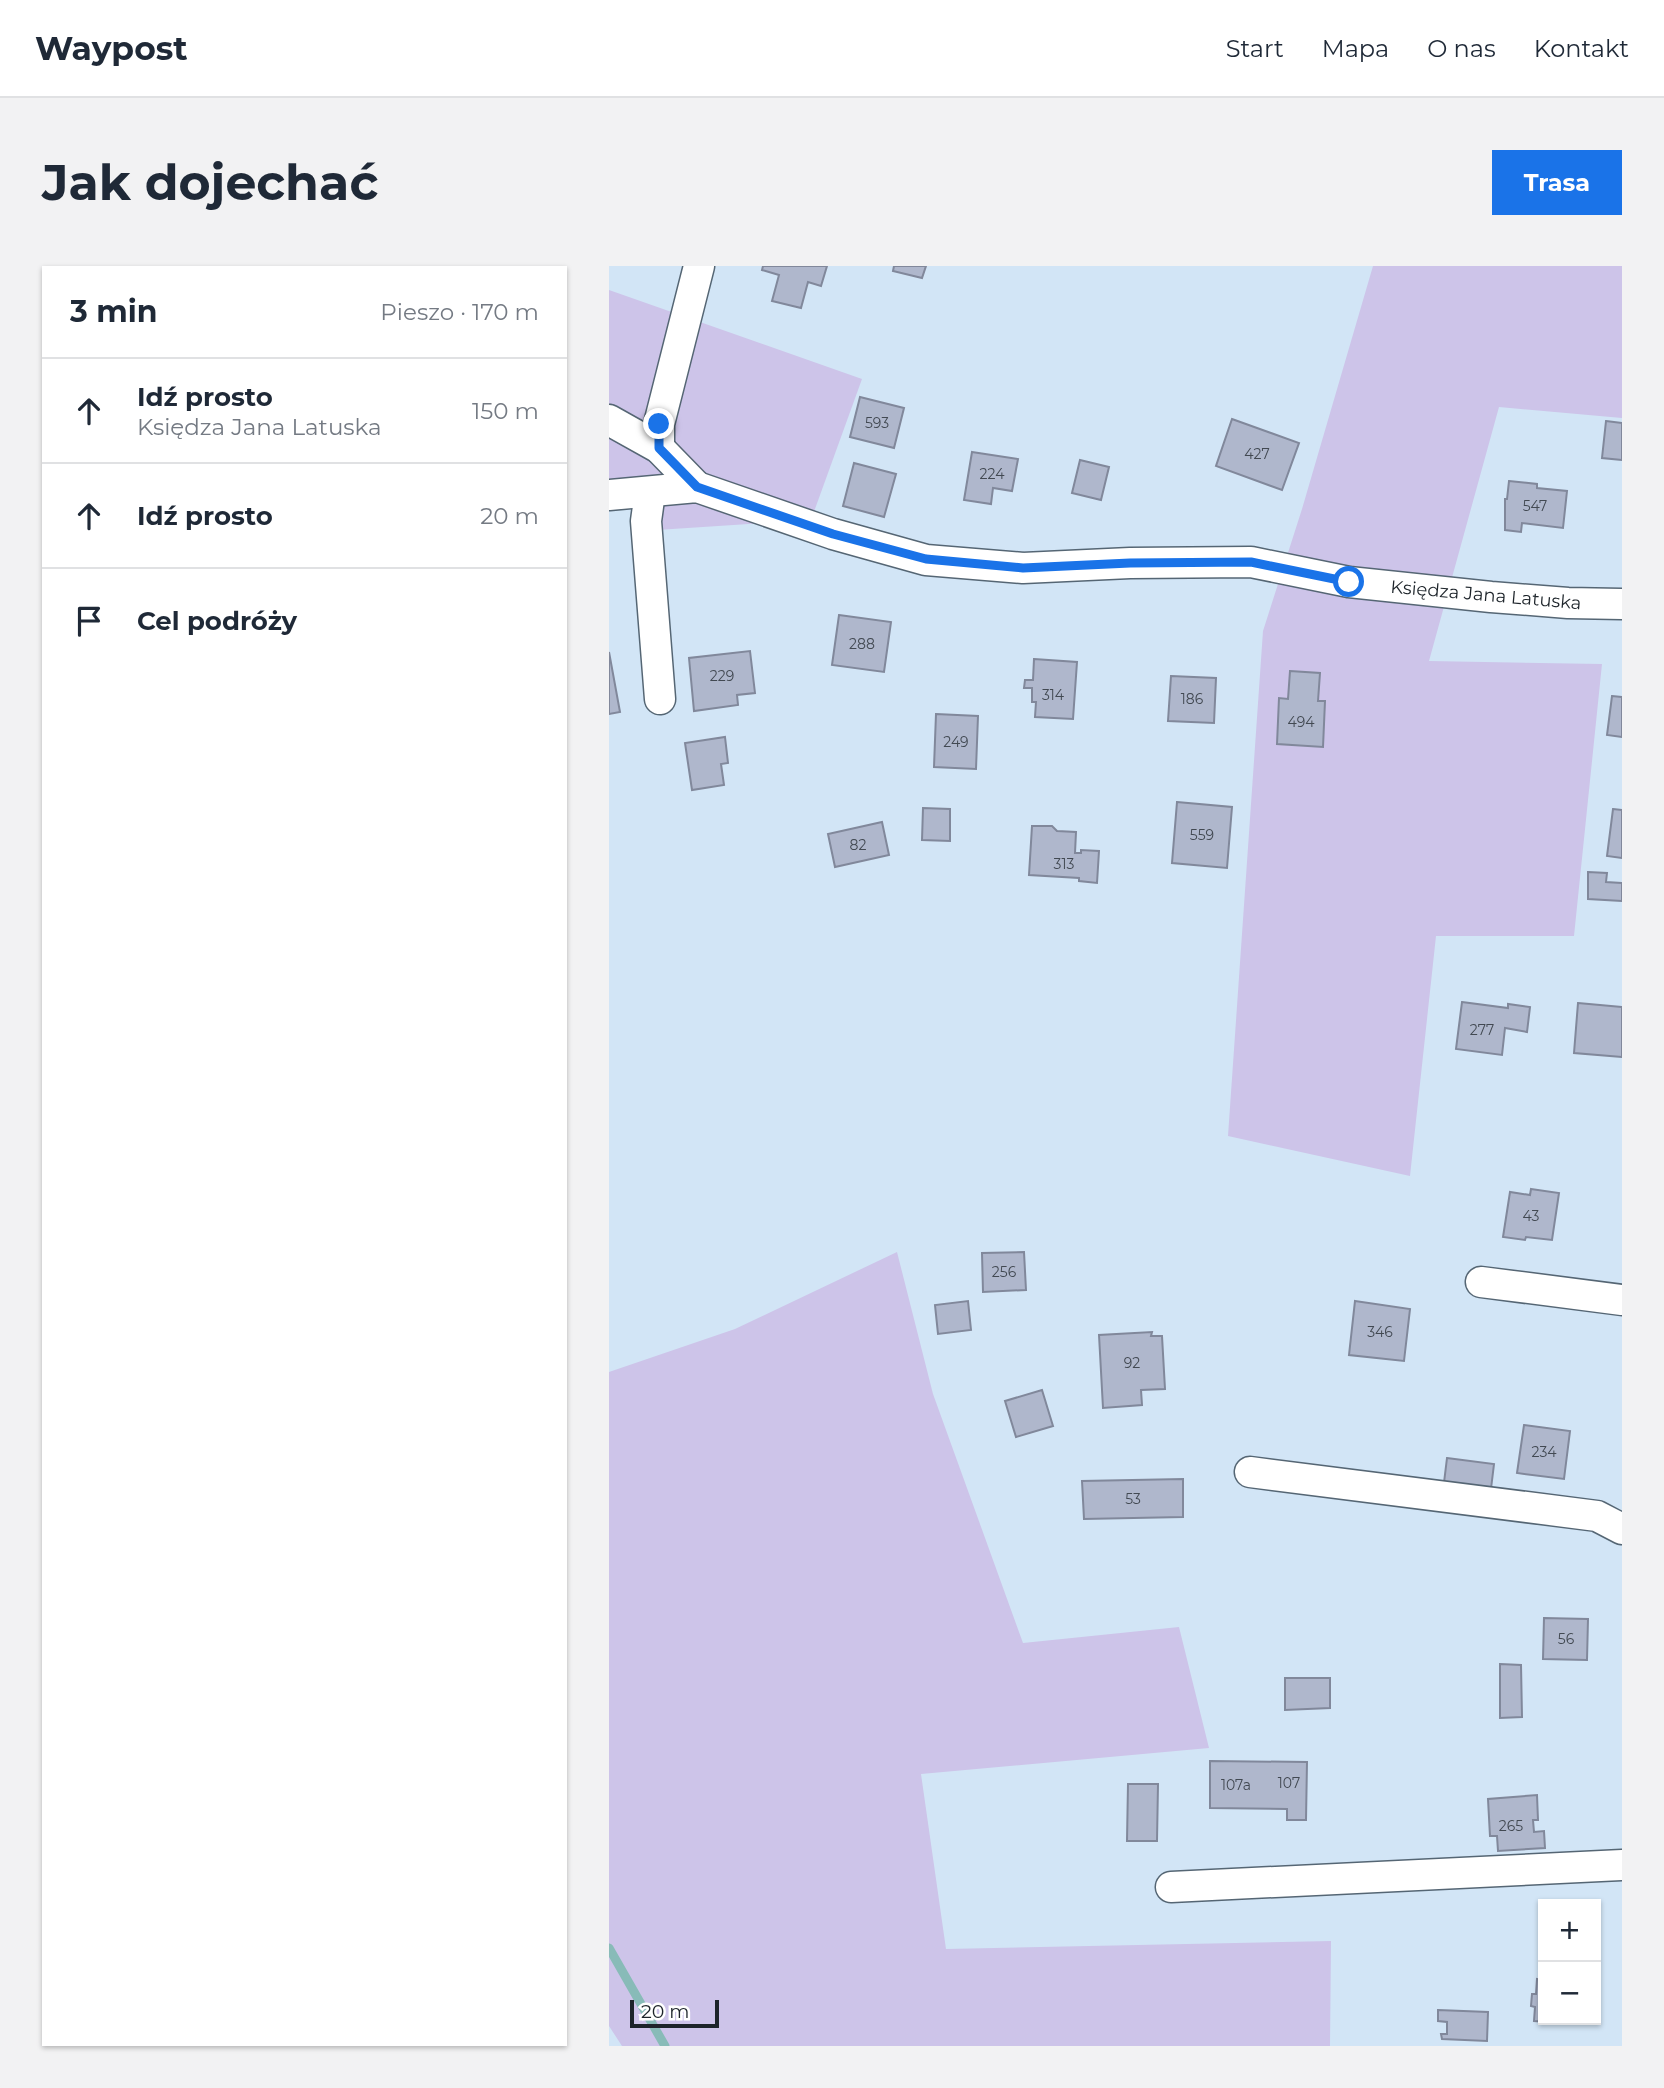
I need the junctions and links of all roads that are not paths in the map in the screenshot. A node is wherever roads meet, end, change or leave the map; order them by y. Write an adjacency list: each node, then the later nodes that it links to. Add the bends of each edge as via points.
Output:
1 (699, 266): 3 (street, via 659,424)
2 (609, 420): 3 (street)
3 (659, 448): 4 (street)
4 (697, 487): 5 (street, Księdza Jana Latuska); 7 (street, Księdza Jana Latuska, via 833,534 926,559 1023,568 1251,562 1349,582 1491,597)
5 (650, 492): 6 (street, Księdza Jana Latuska); 8 (street, via 646,521)
6 (609, 495)
7 (1622, 604)
8 (660, 699)
9 (1481, 1282): 10 (street)
10 (1622, 1300)
11 (1249, 1472): 12 (street, via 1597,1516)
12 (1622, 1529)
13 (1622, 1865): 14 (street)
14 (1171, 1887)

